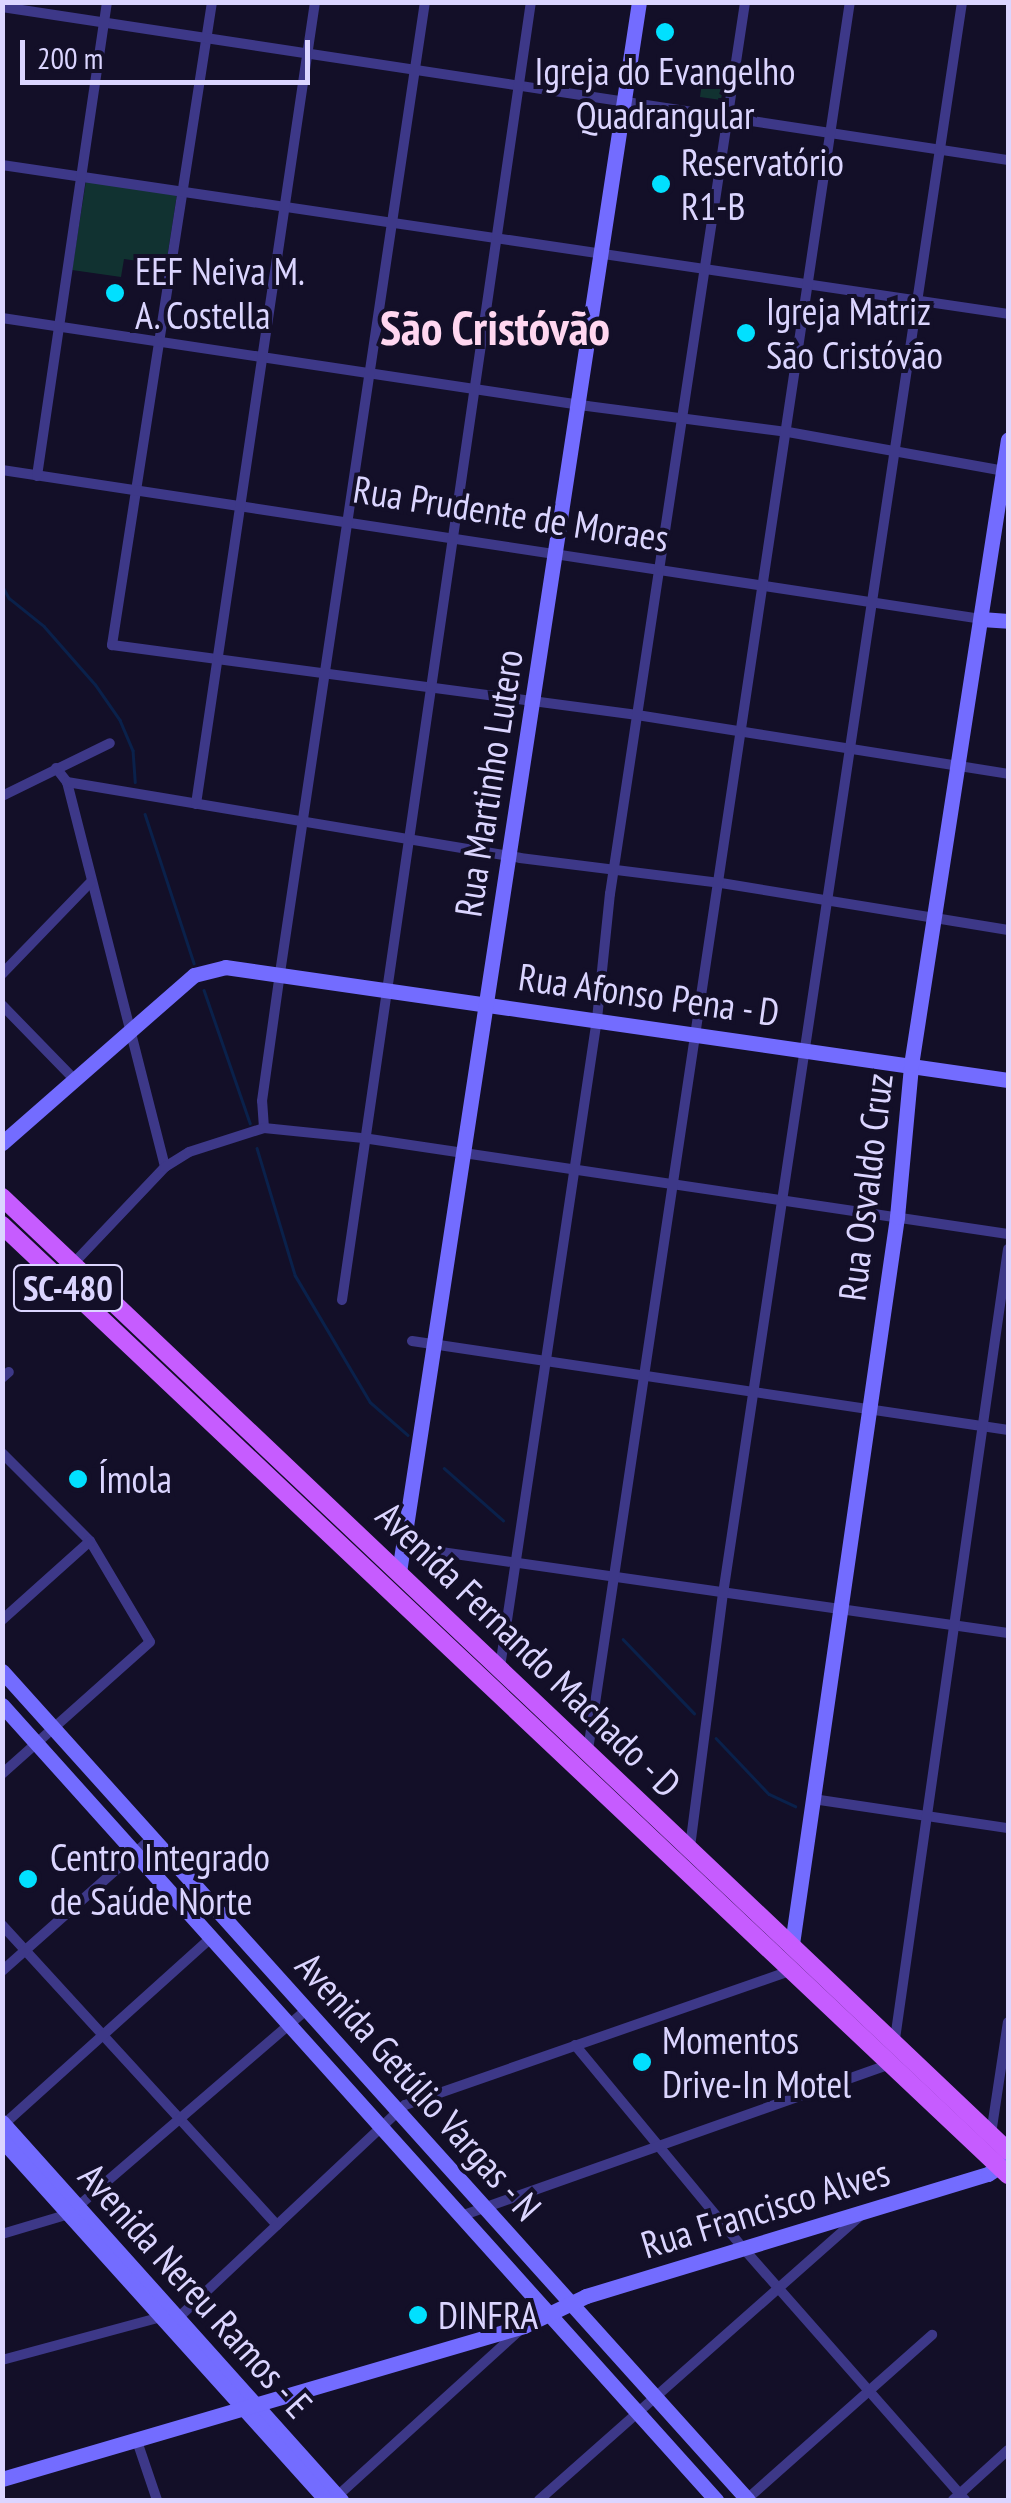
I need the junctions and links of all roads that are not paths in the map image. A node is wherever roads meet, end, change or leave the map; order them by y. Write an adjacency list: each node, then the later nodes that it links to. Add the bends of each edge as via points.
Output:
1 (107, 2): 11 (street)
2 (212, 2): 12 (street)
3 (316, 2): 13 (street)
4 (425, 2): 14 (street)
5 (530, 2): 15 (street)
6 (639, 2): 16 (street, Rua Martinho Lutero)
7 (745, 2): 17 (street)
8 (850, 2): 18 (street)
9 (962, 2): 19 (street)
10 (2, 7): 11 (street)
11 (104, 22): 12 (street); 22 (street)
12 (206, 38): 13 (street); 23 (street)
13 (308, 54): 14 (street); 24 (street)
14 (415, 70): 15 (street); 25 (street)
15 (518, 86): 16 (street); 26 (street)
16 (624, 102): 17 (street); 27 (street, Rua Martinho Lutero)
17 (728, 117): 18 (street); 28 (street)
18 (830, 133): 19 (street); 29 (street)
19 (940, 150): 20 (street); 30 (street)
20 (1008, 160)
21 (2, 165): 22 (street)
22 (81, 177): 23 (street); 33 (street)
23 (182, 192): 24 (street); 34 (street)
24 (285, 208): 25 (street); 35 (street)
25 (392, 224): 26 (street); 36 (street)
26 (496, 240): 27 (street); 37 (street)
27 (601, 253): 28 (street); 38 (street, Rua Martinho Lutero)
28 (707, 267): 29 (street); 39 (street)
29 (807, 282): 30 (street); 40 (street)
30 (916, 298): 31 (street); 42 (street)
31 (1008, 314)
32 (2, 318): 33 (street)
33 (59, 326): 34 (street); 45 (street)
34 (159, 342): 35 (street); 46 (street)
35 (262, 357): 36 (street); 47 (street)
36 (370, 373): 37 (street); 48 (street)
37 (474, 389): 38 (street); 49 (street)
38 (578, 405): 39 (street); 50 (street, Rua Martinho Lutero)
39 (683, 418): 40 (street); 51 (street)
40 (788, 432): 42 (street); 52 (street)
41 (1008, 439): 44 (street, Rua Osvaldo Cruz)
42 (894, 453): 44 (street); 53 (street)
43 (2, 470): 45 (street, Rua Prudente de Moraes)
44 (1006, 471): 54 (street, Rua Osvaldo Cruz)
45 (37, 476): 46 (street, Rua Prudente de Moraes)
46 (136, 490): 47 (street, Rua Prudente de Moraes); 56 (street, via 112,645)
47 (240, 505): 48 (street, Rua Prudente de Moraes); 56 (street)
48 (348, 521): 49 (street, Rua Prudente de Moraes); 57 (street)
49 (452, 536): 50 (street, Rua Prudente de Moraes); 58 (street)
50 (556, 552): 51 (street, Rua Prudente de Moraes); 59 (street, Rua Martinho Lutero)
51 (659, 569): 52 (street, Rua Prudente de Moraes); 60 (street)
52 (763, 582): 53 (street, Rua Prudente de Moraes); 61 (street)
53 (872, 600): 54 (street, Rua Prudente de Moraes); 63 (street)
54 (981, 619): 55 (street, Rua Prudente de Moraes); 65 (street, Rua Osvaldo Cruz)
55 (1008, 621)
56 (217, 659): 57 (street); 69 (street)
57 (325, 674): 58 (street); 70 (street)
58 (429, 689): 59 (street); 71 (street)
59 (533, 704): 60 (street); 72 (street, Rua Martinho Lutero)
60 (637, 716): 61 (street); 73 (street)
61 (741, 730): 63 (street); 75 (street)
62 (110, 743): 64 (street)
63 (848, 749): 65 (street); 76 (street)
64 (56, 768): 67 (street); 68 (street)
65 (958, 768): 66 (street); 77 (street, Rua Osvaldo Cruz)
66 (1008, 774)
67 (67, 782): 69 (street); 74 (street)
68 (2, 796)
69 (196, 804): 70 (street)
70 (302, 821): 71 (street); 79 (street)
71 (409, 838): 72 (street); 81 (street)
72 (510, 855): 73 (street); 82 (street, Rua Martinho Lutero)
73 (615, 868): 75 (street); 84 (street)
74 (90, 882): 80 (street); 85 (street)
75 (720, 883): 76 (street); 86 (street)
76 (826, 902): 77 (street); 87 (street)
77 (936, 919): 78 (street); 88 (street, Rua Osvaldo Cruz)
78 (1008, 930)
79 (280, 973): 81 (street, Rua Afonso Pena - D); 85 (street, Rua Afonso Pena - D, via 211,968); 91 (street)
80 (2, 974)
81 (385, 988): 82 (street, Rua Afonso Pena - D); 92 (street)
82 (488, 1004): 84 (street, Rua Afonso Pena - D); 94 (street, Rua Martinho Lutero)
83 (2, 1005): 89 (street)
84 (597, 1019): 86 (street, Rua Afonso Pena - D); 96 (street)
85 (129, 1031): 89 (street, Rua Afonso Pena - D); 95 (street)
86 (694, 1034): 87 (street, Rua Afonso Pena - D); 97 (street)
87 (805, 1050): 88 (street, Rua Afonso Pena - D); 99 (street)
88 (912, 1065): 90 (street, Rua Afonso Pena - D); 100 (street, Rua Osvaldo Cruz)
89 (75, 1080): 93 (street, Rua Afonso Pena - D)
90 (1008, 1080)
91 (264, 1128): 92 (street); 95 (street, via 189,1152)
92 (363, 1138): 94 (street); 106 (street)
93 (2, 1143)
94 (466, 1153): 96 (street); 108 (street, Rua Martinho Lutero)
95 (165, 1167): 104 (street)
96 (574, 1170): 97 (street); 109 (street)
97 (671, 1184): 99 (street); 110 (street)
98 (2, 1197): 104 (main road, Avenida Fernando Machado - D)
99 (782, 1200): 100 (street); 111 (street)
100 (897, 1218): 102 (street); 112 (street, Rua Osvaldo Cruz)
101 (2, 1224): 105 (main road, Avenida Fernando Machado - D / SC-480)
102 (1008, 1234)
103 (1008, 1249): 113 (street)
104 (74, 1264): 105 (main road); 116 (main road, Avenida Fernando Machado - D)
105 (59, 1279): 117 (main road, Avenida Fernando Machado - D / SC-480)
106 (342, 1300)
107 (412, 1341): 108 (street)
108 (437, 1345): 109 (street); 119 (street, Rua Martinho Lutero)
109 (546, 1361): 110 (street); 120 (street)
110 (642, 1375): 111 (street); 122 (street)
111 (753, 1392): 112 (street); 124 (street)
112 (869, 1409): 113 (street); 125 (street, Rua Osvaldo Cruz)
113 (982, 1426): 114 (street); 127 (street)
114 (1008, 1430)
115 (2, 1453): 118 (street)
116 (294, 1472): 117 (main road); 121 (main road, Avenida Fernando Machado - D)
117 (278, 1487): 123 (main road, Avenida Fernando Machado - D)
118 (90, 1541): 126 (street); 134 (street, via 150,1642)
119 (406, 1547): 120 (street); 121 (street, Rua Martinho Lutero)
120 (516, 1563): 122 (street); 129 (street)
121 (399, 1572): 123 (main road); 129 (main road, Avenida Fernando Machado - D)
122 (612, 1577): 124 (street); 136 (street)
123 (386, 1588): 131 (main road, Avenida Fernando Machado - D)
124 (723, 1594): 125 (street); 142 (street)
125 (840, 1611): 127 (street); 138 (street, Rua Osvaldo Cruz)
126 (2, 1620)
127 (952, 1628): 128 (street); 139 (street)
128 (1008, 1633)
129 (500, 1667): 133 (main road, Avenida Fernando Machado - D)
130 (2, 1671): 134 (street, Avenida Getúlio Vargas - N)
131 (508, 1703): 133 (main road, via 518,1697); 149 (main road, Avenida Fernando Machado - D)
132 (2, 1706): 135 (street, Avenida Getúlio Vargas - N)
133 (550, 1716): 136 (main road, Avenida Fernando Machado - D)
134 (54, 1728): 135 (street); 141 (street, Avenida Getúlio Vargas - N)
135 (37, 1744): 137 (street); 143 (street, Avenida Getúlio Vargas - N)
136 (588, 1750): 142 (main road, Avenida Fernando Machado - D)
137 (2, 1774)
138 (813, 1798): 139 (street); 146 (street, Rua Osvaldo Cruz)
139 (924, 1816): 140 (street); 154 (street)
140 (1008, 1828)
141 (152, 1838): 143 (street); 150 (street, Avenida Getúlio Vargas - N)
142 (690, 1847): 146 (main road, Avenida Fernando Machado - D)
143 (135, 1853): 145 (street, Avenida Getúlio Vargas - N); 147 (street)
144 (2, 1924): 147 (street)
145 (211, 1938): 151 (street, Avenida Getúlio Vargas - N); 153 (street)
146 (792, 1944): 154 (main road, Avenida Fernando Machado - D)
147 (26, 1950): 148 (street); 153 (street)
148 (2, 1971)
149 (790, 1971): 155 (street); 156 (main road, Avenida Fernando Machado - D)
150 (306, 2009): 151 (street); 157 (street, Avenida Getúlio Vargas - N)
151 (290, 2025): 158 (street); 159 (street, Avenida Getúlio Vargas - N)
152 (1008, 2028): 161 (street)
153 (102, 2036): 158 (street); 160 (street)
154 (895, 2042): 156 (street); 161 (main road, Avenida Fernando Machado - D)
155 (575, 2045): 157 (street); 162 (street)
156 (891, 2067): 162 (street); 164 (main road, Avenida Fernando Machado - D)
157 (398, 2111): 159 (street); 165 (street, Avenida Getúlio Vargas - N)
158 (180, 2118): 166 (street); 169 (street)
159 (381, 2127): 168 (street, Avenida Getúlio Vargas - N); 169 (street)
160 (3, 2128): 166 (street, Avenida Nereu Ramos - E)
161 (992, 2134): 163 (main road, Avenida Fernando Machado - D)
162 (658, 2147): 165 (street); 171 (street)
163 (1008, 2150)
164 (1006, 2169): 167 (street, Rua Francisco Alves)
165 (484, 2207): 168 (street); 173 (street, Avenida Getúlio Vargas - N)
166 (74, 2210): 170 (street); 175 (street, Avenida Nereu Ramos - E)
167 (864, 2212): 171 (street, Rua Francisco Alves); 172 (street)
168 (461, 2216): 174 (street, Avenida Getúlio Vargas - N)
169 (277, 2224): 175 (street)
170 (2, 2234)
171 (743, 2248): 172 (street); 173 (street, Rua Francisco Alves)
172 (778, 2289): 179 (street); 180 (street)
173 (570, 2302): 174 (street, Rua Francisco Alves); 180 (street, Avenida Getúlio Vargas - N)
174 (549, 2314): 176 (street, Rua Francisco Alves); 182 (street, Avenida Getúlio Vargas - N)
175 (170, 2318): 178 (street); 181 (street, Avenida Nereu Ramos - E)
176 (524, 2326): 181 (street, Rua Francisco Alves); 188 (street)
177 (932, 2334): 179 (street)
178 (2, 2360)
179 (867, 2393): 186 (street); 191 (street)
180 (655, 2397): 182 (street); 191 (street, Avenida Getúlio Vargas - N)
181 (251, 2408): 183 (street, Rua Francisco Alves); 188 (street, Avenida Nereu Ramos - E)
182 (638, 2414): 189 (street); 190 (street, Avenida Getúlio Vargas - N)
183 (136, 2440): 185 (street, Rua Francisco Alves); 187 (street)
184 (1008, 2450): 186 (street)
185 (2, 2480)
186 (959, 2498)
187 (157, 2500)
188 (334, 2500)
189 (540, 2500)
190 (716, 2500)
191 (747, 2500)

